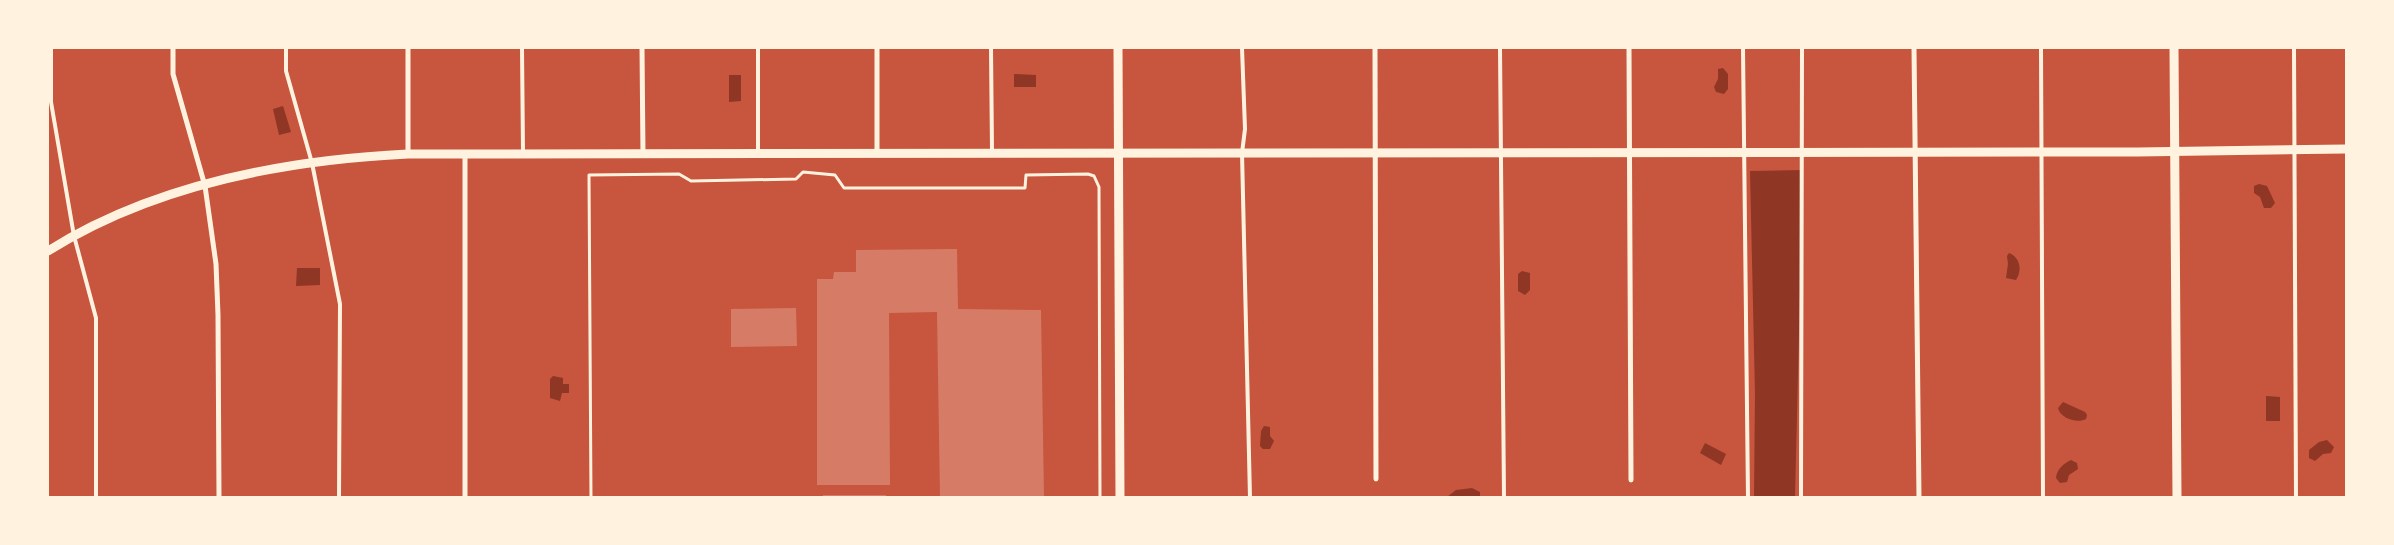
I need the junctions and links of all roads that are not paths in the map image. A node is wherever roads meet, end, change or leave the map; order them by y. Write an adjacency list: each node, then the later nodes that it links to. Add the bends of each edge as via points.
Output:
1 (51, 48): 42 (lane, via 52,102)
2 (173, 48): 41 (street, via 173,74)
3 (286, 48): 40 (lane, via 286,71)
4 (408, 48): 32 (street)
5 (522, 48): 38 (lane)
6 (642, 48): 39 (street)
7 (758, 48): 35 (lane)
8 (877, 48): 36 (street)
9 (991, 48): 33 (lane)
10 (1118, 48): 34 (street)
11 (1242, 48): 30 (lane, via 1245,129)
12 (1374, 48): 31 (street)
13 (1500, 48): 25 (lane)
14 (1629, 48): 24 (street)
15 (1743, 48): 26 (lane)
16 (1802, 48): 27 (lane)
17 (1914, 48): 28 (street)
18 (2042, 48): 29 (lane)
19 (2174, 48): 23 (street)
20 (2294, 48): 21 (lane)
21 (2295, 149): 22 (street); 23 (street); 58 (lane)
22 (2346, 149)
23 (2175, 150): 29 (street); 57 (street)
24 (1630, 151): 25 (street); 26 (street); 45 (street)
25 (1500, 152): 31 (street); 52 (lane)
26 (1744, 152): 27 (street); 53 (lane)
27 (1803, 152): 28 (street); 54 (lane)
28 (1915, 152): 29 (street); 55 (street)
29 (2042, 152): 56 (lane)
30 (1242, 153): 31 (street); 34 (street); 51 (lane)
31 (1376, 153): 44 (street)
32 (408, 154): 37 (street); 40 (street)
33 (992, 154): 34 (street); 36 (street)
34 (1118, 154): 50 (street)
35 (758, 155): 36 (street); 39 (street)
36 (878, 155)
37 (464, 156): 38 (street); 49 (street)
38 (523, 156): 39 (street)
39 (642, 156)
40 (312, 162): 41 (street); 48 (lane, via 340,304)
41 (205, 186): 42 (street, via 124,212); 47 (street, via 218,289)
42 (74, 236): 43 (street); 46 (lane, via 96,318)
43 (48, 250)
44 (1376, 480)
45 (1631, 480)
46 (96, 498)
47 (219, 498)
48 (339, 498)
49 (466, 498)
50 (1120, 498)
51 (1250, 498)
52 (1504, 498)
53 (1748, 498)
54 (1801, 498)
55 (1919, 498)
56 (2044, 498)
57 (2177, 498)
58 (2296, 498)

